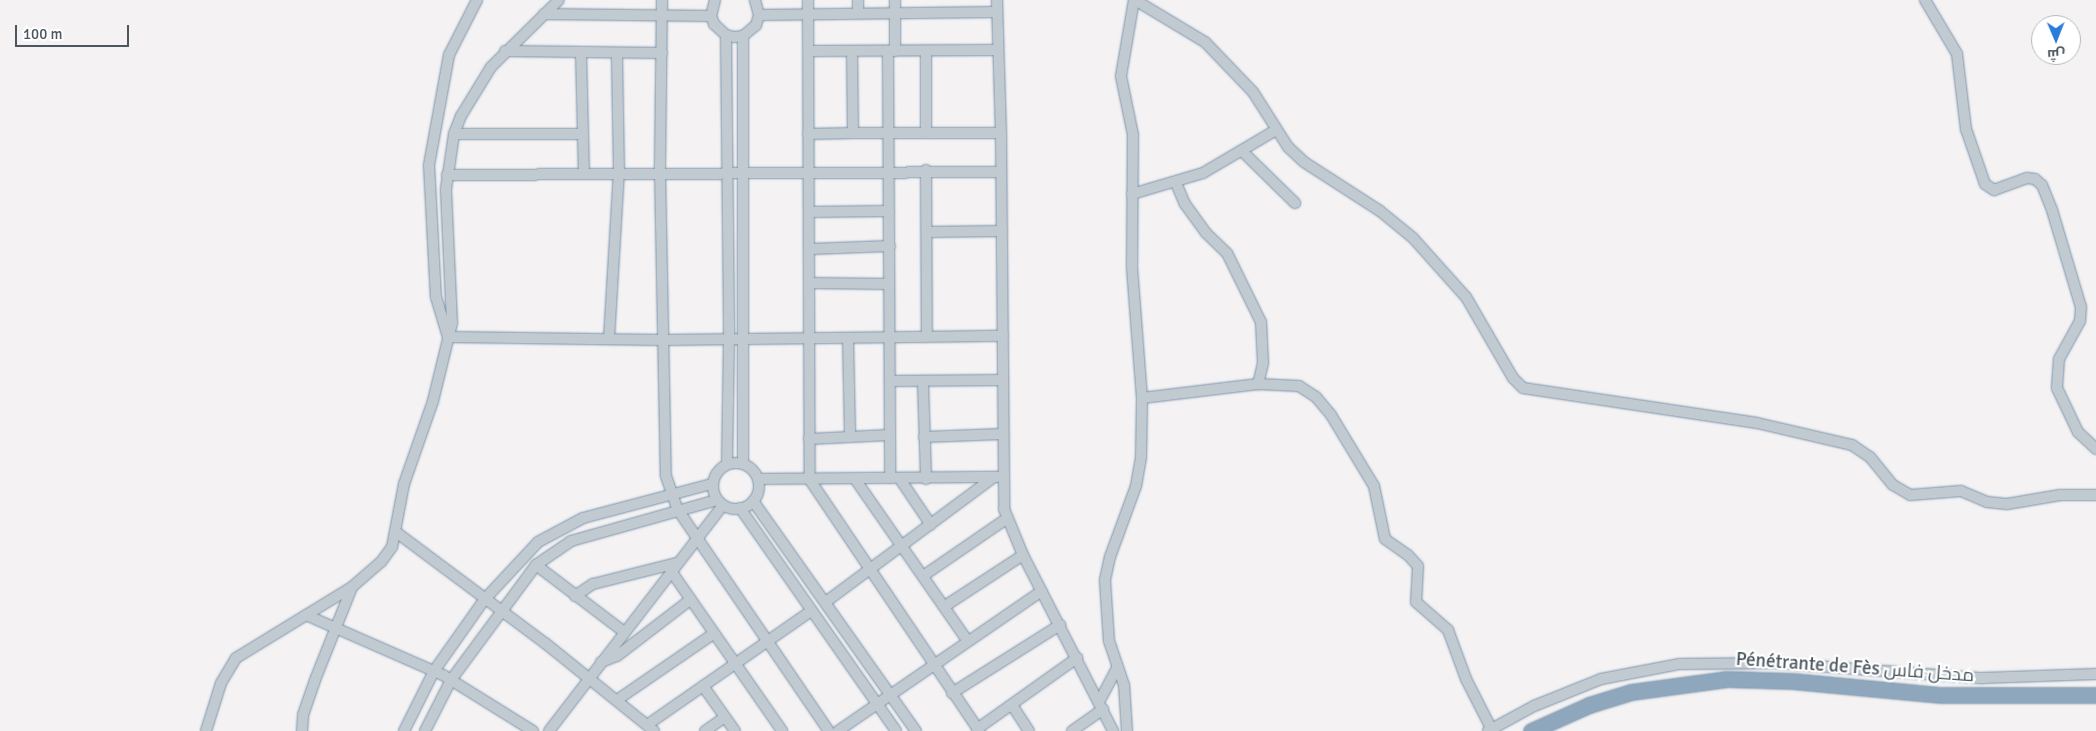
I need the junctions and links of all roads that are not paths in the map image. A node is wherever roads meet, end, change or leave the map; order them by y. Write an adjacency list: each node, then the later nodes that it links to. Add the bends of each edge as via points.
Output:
1 (477, 0): 62 (street, via 449,55 430,158 436,297)
2 (559, 0): 15 (street)
3 (662, 0): 18 (street)
4 (715, 0): 19 (street)
5 (755, 0): 17 (street)
6 (808, 0): 16 (street)
7 (858, 0): 12 (street)
8 (895, 0): 14 (street)
9 (997, 0): 13 (street)
10 (1135, 0): 31 (street, via 1205,42 1253,92); 51 (street, via 1121,76 1132,123)
11 (1925, 0): 81 (street, via 1957,54 1966,129 1985,184 1994,190 2027,178 2036,179 2052,210 2081,306 2080,321 2059,359 2057,388 2078,432)
12 (858, 12): 14 (street); 16 (street)
13 (995, 12): 14 (street); 22 (street)
14 (895, 13): 26 (street)
15 (544, 14): 18 (street); 23 (street)
16 (808, 14): 17 (street); 24 (street)
17 (760, 15): 21 (street, via 756,25)
18 (662, 16): 19 (street); 30 (street)
19 (711, 16): 20 (street, via 719,31)
20 (726, 35): 21 (street); 46 (street)
21 (743, 36): 41 (street)
22 (997, 50): 27 (street); 34 (street)
23 (505, 51): 28 (street); 35 (street, via 482,80)
24 (809, 51): 25 (street); 37 (street)
25 (852, 51): 26 (street); 38 (street)
26 (891, 51): 27 (street); 33 (street)
27 (926, 51): 32 (street)
28 (581, 53): 29 (street); 36 (street)
29 (617, 53): 30 (street); 44 (street)
30 (662, 53): 45 (street)
31 (1276, 130): 39 (street); 92 (street, via 1304,162 1380,211 1413,238 1466,297 1513,378 1527,390 1757,423 1852,446 1870,457 1893,485 1910,495 1961,491 1999,504 2060,495)
32 (926, 132): 33 (street); 34 (street)
33 (889, 133): 38 (street); 43 (street)
34 (1001, 133): 47 (street)
35 (454, 134): 36 (street); 49 (street)
36 (582, 134): 48 (street)
37 (808, 134): 38 (street); 42 (street)
38 (853, 134)
39 (1243, 152): 50 (street, via 1208,171); 52 (street)
40 (926, 170): 43 (street); 47 (street); 55 (street)
41 (744, 171): 42 (street); 46 (street); 68 (street)
42 (808, 171): 43 (street); 54 (street)
43 (889, 171): 53 (street)
44 (619, 172): 45 (street); 48 (street); 66 (street)
45 (660, 172): 46 (street); 70 (street)
46 (727, 172): 67 (street)
47 (1001, 172): 56 (street)
48 (584, 173): 49 (street)
49 (447, 175): 62 (street, via 452,312)
50 (1176, 183): 51 (street); 74 (street, via 1185,204 1226,254 1261,322 1263,363)
51 (1132, 194): 75 (street, via 1132,267)
52 (1295, 203)
53 (889, 211): 54 (street); 57 (street)
54 (809, 212): 58 (street)
55 (927, 232): 56 (street); 63 (street)
56 (1002, 232): 61 (street)
57 (890, 246): 58 (street); 60 (street)
58 (810, 249): 59 (street)
59 (810, 283): 60 (street); 69 (street)
60 (890, 284): 65 (street)
61 (1003, 336): 63 (street); 71 (street)
62 (448, 337): 66 (street); 99 (street, via 433,401 404,484)
63 (927, 337): 65 (street)
64 (848, 338): 65 (street); 69 (street); 78 (street)
65 (889, 338): 72 (street)
66 (609, 339): 70 (street)
67 (729, 339): 68 (street); 70 (street); 82 (street)
68 (744, 339): 69 (street); 83 (street)
69 (810, 339): 80 (street)
70 (662, 340): 91 (street, via 664,461)
71 (1003, 380): 73 (street); 76 (street)
72 (890, 381): 73 (street); 77 (street)
73 (923, 382): 79 (street)
74 (1258, 384): 75 (street); 143 (street, via 1303,388 1331,415 1374,486 1385,540 1408,554 1418,566 1417,604 1448,630)
75 (1142, 398): 127 (street, via 1139,472 1105,580 1109,641)
76 (1002, 434): 79 (street); 84 (street)
77 (889, 435): 78 (street); 85 (street)
78 (850, 436): 80 (street)
79 (924, 437): 88 (street)
80 (809, 439): 89 (street)
81 (2096, 449)
82 (727, 464): 83 (street); 90 (street, via 720,468)
83 (743, 464): 86 (street, via 752,469)
84 (998, 477): 88 (street); 97 (street); 98 (street)
85 (895, 478): 87 (street); 88 (street); 98 (street)
86 (758, 479): 89 (street); 93 (street, via 759,488)
87 (855, 479): 89 (street); 101 (street)
88 (926, 479)
89 (810, 480): 105 (street)
90 (712, 484): 91 (street); 94 (street)
91 (671, 495): 96 (street); 110 (street, via 584,518 552,533 528,550)
92 (2096, 495)
93 (753, 501): 95 (street); 112 (street)
94 (720, 502): 95 (street); 96 (street); 100 (street)
95 (740, 508): 115 (street)
96 (678, 510): 100 (street); 103 (street, via 571,541)
97 (1006, 519): 102 (street); 106 (street)
98 (931, 525): 101 (street)
99 (396, 532): 107 (street, via 392,547 381,562); 110 (street)
100 (698, 537): 104 (street); 122 (street)
101 (901, 545): 105 (street); 106 (street)
102 (1023, 555): 108 (street); 113 (street)
103 (536, 566): 109 (street); 114 (street)
104 (674, 567): 109 (street, via 592,584); 111 (street); 119 (street)
105 (870, 569): 112 (street); 126 (street)
106 (923, 576): 113 (street)
107 (352, 587): 116 (street); 118 (street)
108 (1042, 591): 117 (street); 121 (street)
109 (575, 596): 119 (street)
110 (484, 600): 114 (street); 128 (street)
111 (690, 600): 120 (street); 124 (street, via 617,656)
112 (827, 601): 134 (street)
113 (945, 606): 121 (street)
114 (504, 611): 130 (street); 131 (street)
115 (811, 611): 122 (street); 137 (street)
116 (306, 615): 118 (street); 144 (street, via 236,658 221,683)
117 (1060, 625): 123 (street); 133 (street)
118 (336, 626): 128 (street); 145 (street, via 303,715)
119 (623, 631): 124 (street)
120 (713, 634): 125 (street); 136 (street)
121 (967, 640): 126 (street)
122 (768, 642): 125 (street); 153 (street)
123 (1077, 658): 138 (street); 139 (street)
124 (600, 662): 130 (street)
125 (734, 663): 132 (street); 152 (street)
126 (932, 664): 133 (street); 134 (street)
127 (1118, 668): 139 (street); 160 (street, via 1125,691)
128 (434, 671): 131 (street); 146 (street)
129 (2096, 674): 143 (street, via 1982,678 1776,663 1680,664 1624,672 1551,698)
130 (589, 678): 136 (street); 149 (street)
131 (451, 680): 147 (street); 148 (street)
132 (703, 686): 140 (street); 141 (street)
133 (952, 693): 142 (street)
134 (890, 694): 137 (street); 156 (street)
135 (2096, 695): 161 (highway, Pénétrante de Fès مدخل فاس, via 1942,695 1792,681 1728,679 1631,692 1559,717)
136 (617, 700): 141 (street)
137 (876, 703): 154 (street); 155 (street)
138 (1012, 705): 142 (street); 157 (street)
139 (1101, 706): 158 (street); 159 (street)
140 (725, 716): 150 (street); 151 (street)
141 (651, 728)
142 (978, 730)
143 (1489, 730)
144 (206, 731)
145 (302, 731)
146 (404, 731)
147 (425, 731)
148 (532, 731)
149 (549, 731)
150 (705, 731)
151 (735, 731)
152 (782, 731)
153 (829, 731)
154 (838, 731)
155 (896, 731)
156 (916, 731)
157 (1029, 731)
158 (1072, 731)
159 (1112, 731)
160 (1127, 731)
161 (1530, 731)

